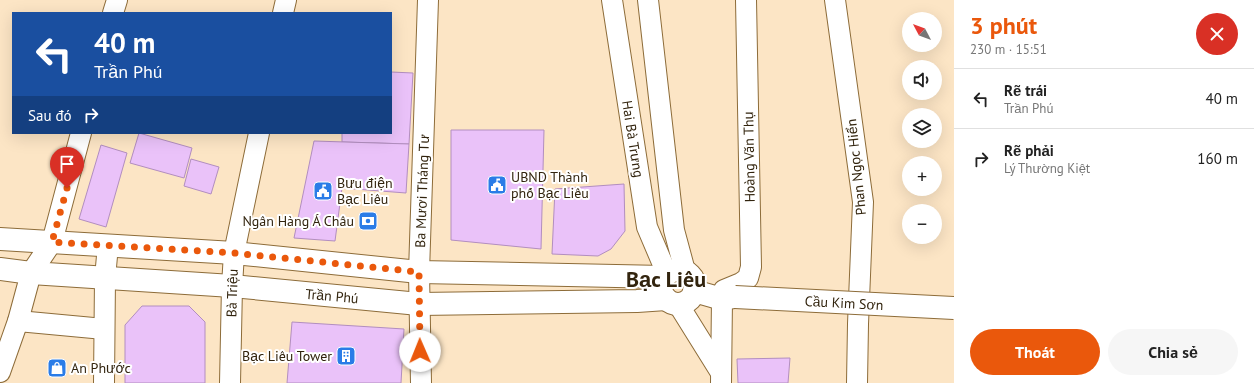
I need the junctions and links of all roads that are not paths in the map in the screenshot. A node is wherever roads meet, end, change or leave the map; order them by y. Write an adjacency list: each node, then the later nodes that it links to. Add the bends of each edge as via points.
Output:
1 (117, 0): 8 (street)
2 (286, 0): 9 (street)
3 (428, 0): 18 (street, Ba Mươi Tháng Tư)
4 (612, 0): 19 (street, Hai Bà Trưng, via 647,227)
5 (648, 0): 19 (street, Hai Bà Trưng, via 674,230)
6 (746, 0): 23 (street, Hoàng Văn Thụ, via 751,267 748,278 724,290)
7 (835, 0): 33 (street, Phan Ngọc Hiển, via 863,202)
8 (113, 12)
9 (284, 12)
10 (81, 134): 13 (street)
11 (259, 134): 15 (street, Bà Triệu)
12 (0, 239): 13 (main road)
13 (52, 242): 14 (main road); 17 (street)
14 (108, 245): 15 (main road); 20 (street)
15 (234, 253): 18 (main road); 21 (street, Bà Triệu)
16 (0, 269): 17 (main road, Trần Phú)
17 (31, 272): 20 (main road, Trần Phú); 26 (street)
18 (419, 272): 19 (main road); 24 (street, Ba Mươi Tháng Tư)
19 (672, 274): 22 (main road, via 661,282 661,293); 22 (main road, via 690,275 695,285)
20 (105, 278): 21 (main road, Trần Phú); 27 (street)
21 (232, 286): 24 (main road, Trần Phú); 31 (street, Bà Triệu)
22 (679, 298): 23 (main road, Trần Phú); 24 (main road, Trần Phú, via 637,301); 29 (street)
23 (728, 298): 25 (main road, Cầu Kim Sơn, bridge); 29 (street)
24 (420, 304): 32 (street, Ba Mươi Tháng Tư)
25 (954, 308)
26 (18, 321): 27 (street); 28 (street)
27 (104, 329): 30 (street)
28 (0, 372)
29 (721, 378)
30 (104, 383)
31 (230, 383)
32 (421, 383)
33 (857, 383)

